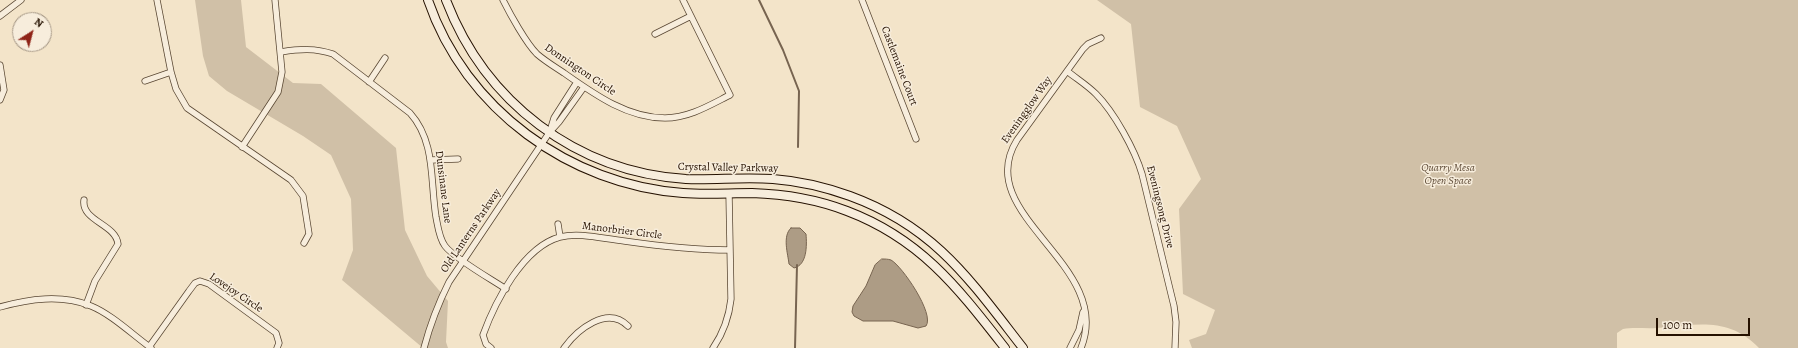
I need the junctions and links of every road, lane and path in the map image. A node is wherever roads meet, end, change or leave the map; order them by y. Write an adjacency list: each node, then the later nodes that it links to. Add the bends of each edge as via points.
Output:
1 (21, 0): 9 (street)
2 (157, 0): 16 (street)
3 (275, 0): 13 (street)
4 (428, 0): 25 (main road, via 446,40 473,81 497,108)
5 (446, 0): 23 (main road, Crystal Valley Parkway, via 461,34 485,73 511,102)
6 (503, 0): 20 (street, Donnington Circle, via 536,53)
7 (683, 0): 10 (street, Donnington Circle)
8 (862, 0): 24 (street, Castlemaine Court)
9 (0, 16)
10 (691, 16): 11 (street); 21 (street, Donnington Circle, via 730,95 690,114 665,118 636,114 605,101)
11 (655, 34)
12 (1101, 38): 17 (street, Eveningglow Way, via 1088,44)
13 (281, 52): 19 (street, Dunsinane Lane, via 301,49 333,54); 26 (street, via 282,72 278,92)
14 (385, 58): 19 (street)
15 (0, 65): 22 (street, via 4,90)
16 (171, 72): 18 (street); 26 (street, via 176,89 187,108)
17 (1067, 72): 39 (street, Eveningglow Way, via 1013,146 1007,175 1009,188 1016,202 1070,273 1080,290); 51 (street, Eveningsong Drive, via 1092,90 1105,104 1137,159 1174,306)
18 (145, 81)
19 (369, 82): 27 (street, Dunsinane Lane, via 418,122)
20 (577, 82): 21 (street, Donnington Circle); 23 (street, Old Lanterns Parkway, via 554,118)
21 (584, 87): 23 (street, Old Lanterns Parkway)
22 (0, 100)
23 (549, 133): 25 (street, Old Lanterns Parkway); 48 (main road, Crystal Valley Parkway, via 600,159 654,175 687,179 792,181 823,188 866,203 915,228 942,251 967,277)
24 (916, 139)
25 (541, 145): 29 (main road, via 594,173 632,185 666,192); 35 (street, Old Lanterns Parkway)
26 (242, 147): 33 (street, via 290,180 303,196 309,234)
27 (431, 160): 28 (street); 35 (street, Dunsinane Lane, via 439,233 445,246)
28 (458, 160)
29 (729, 194): 34 (street); 47 (main road, via 772,194 820,202 860,216 889,231 918,251 943,273)
30 (84, 200): 37 (street, via 83,204 88,213 118,238 118,244 95,281)
31 (558, 224): 32 (street)
32 (560, 237): 34 (street, Manorbrier Circle, via 581,236 678,248); 36 (street, Manorbrier Circle, via 546,243 524,261)
33 (304, 243)
34 (730, 250): 46 (street, via 730,312)
35 (463, 260): 36 (street, Dunsinane Lane); 43 (street, Old Lanterns Parkway, via 440,299)
36 (506, 288): 44 (street, Manorbrier Circle, via 483,335 486,344)
37 (86, 304): 38 (street, via 50,298 28,299); 41 (street)
38 (0, 307)
39 (1084, 308): 49 (street, Eveningglow Way, via 1079,330); 50 (street, Eveningglow Way, via 1086,327)
40 (628, 326): 45 (street, via 612,318 593,322 574,336)
41 (150, 347): 42 (street, Lovejoy Circle, via 189,291 200,281 210,284 276,333 279,343)
42 (277, 348)
43 (424, 348)
44 (491, 348)
45 (564, 348)
46 (714, 348)
47 (1005, 348)
48 (1023, 348)
49 (1070, 348)
50 (1081, 348)
51 (1175, 348)

